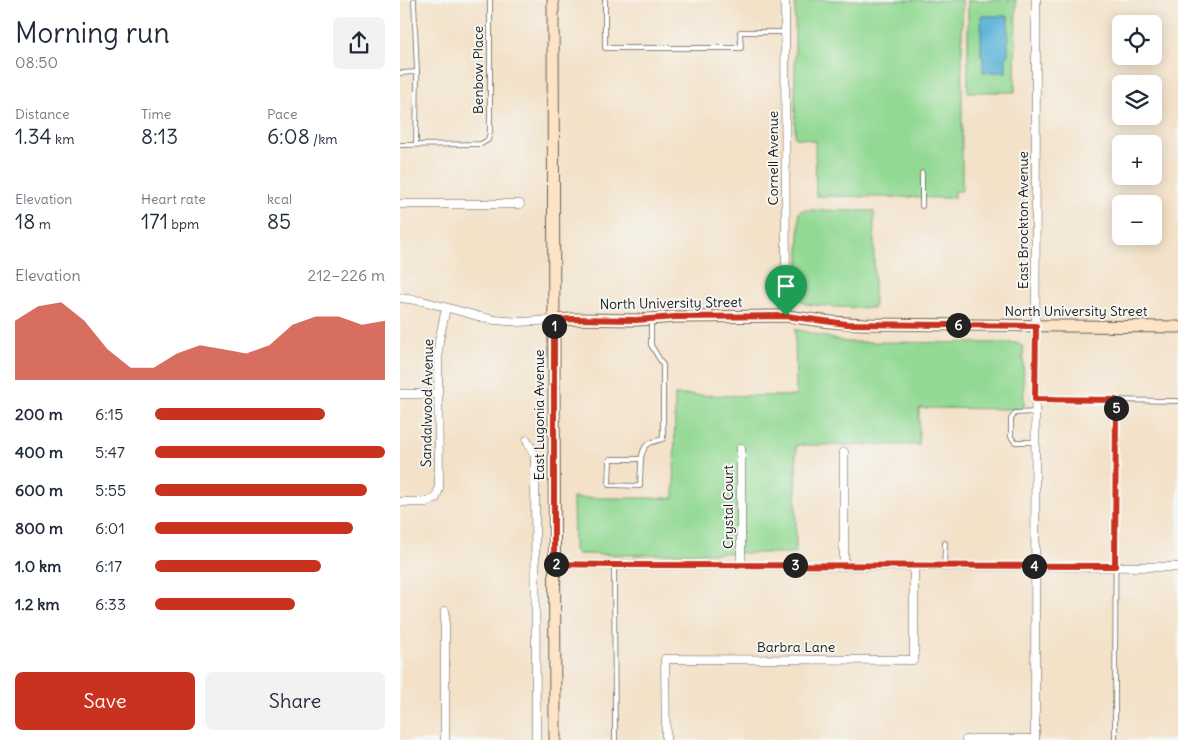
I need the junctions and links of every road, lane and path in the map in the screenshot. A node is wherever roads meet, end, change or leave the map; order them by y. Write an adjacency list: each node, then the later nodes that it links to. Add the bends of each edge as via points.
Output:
1 (414, 0): 8 (lane)
2 (490, 0): 10 (lane, Benbow Place, via 488,140 481,144)
3 (553, 0): 20 (main road, East Lugonia Avenue)
4 (606, 0): 7 (lane, via 605,48 741,48 740,32)
5 (785, 0): 7 (street, Cornell Avenue)
6 (1036, 0): 21 (street, East Brockton Avenue)
7 (785, 32): 18 (street, Cornell Avenue)
8 (417, 72): 9 (lane); 10 (lane)
9 (400, 73)
10 (416, 144): 11 (lane)
11 (400, 145)
12 (922, 174): 15 (lane)
13 (400, 204): 14 (street)
14 (520, 204)
15 (922, 206)
16 (400, 298): 17 (street)
17 (446, 308): 20 (street, via 494,320); 24 (street, Sandalwood Avenue, via 439,341)
18 (786, 316): 19 (main road, North University Street); 21 (main road, North University Street, via 847,324)
19 (651, 319): 20 (main road, North University Street); 33 (lane, via 651,345 663,365 663,439 649,443 642,450)
20 (554, 320): 36 (main road, East Lugonia Avenue)
21 (1036, 326): 22 (main road, North University Street); 25 (street, East Brockton Avenue)
22 (1178, 327)
23 (400, 394): 24 (street)
24 (438, 394): 34 (street, Sandalwood Avenue, via 439,488 436,498 426,502)
25 (1035, 399): 26 (lane); 28 (street, East Brockton Avenue)
26 (1116, 400): 27 (lane); 43 (lane)
27 (1178, 401)
28 (1036, 412): 30 (street, East Brockton Avenue); 30 (lane, via 1015,412 1011,419 1011,437 1015,442)
29 (527, 440): 48 (street, via 535,456)
30 (1035, 442): 42 (street, East Brockton Avenue)
31 (741, 448): 38 (street, Crystal Court)
32 (844, 452): 39 (street)
33 (640, 459): 33 (lane, via 610,459 609,485 640,486)
34 (400, 502)
35 (945, 544): 41 (lane)
36 (554, 564): 37 (street); 49 (main road, East Lugonia Avenue)
37 (614, 565): 38 (street); 50 (lane)
38 (741, 565): 39 (street)
39 (844, 566): 40 (street)
40 (914, 566): 41 (street); 51 (street, Barbra Lane, via 914,660 665,659)
41 (944, 566): 42 (street)
42 (1036, 566): 43 (street); 46 (street, East Brockton Avenue)
43 (1115, 566): 44 (street); 53 (lane)
44 (1178, 567)
45 (445, 612): 47 (street)
46 (1035, 739): 52 (street)
47 (445, 740)
48 (536, 740)
49 (555, 740)
50 (615, 740)
51 (666, 740)
52 (966, 740)
53 (1115, 740)

